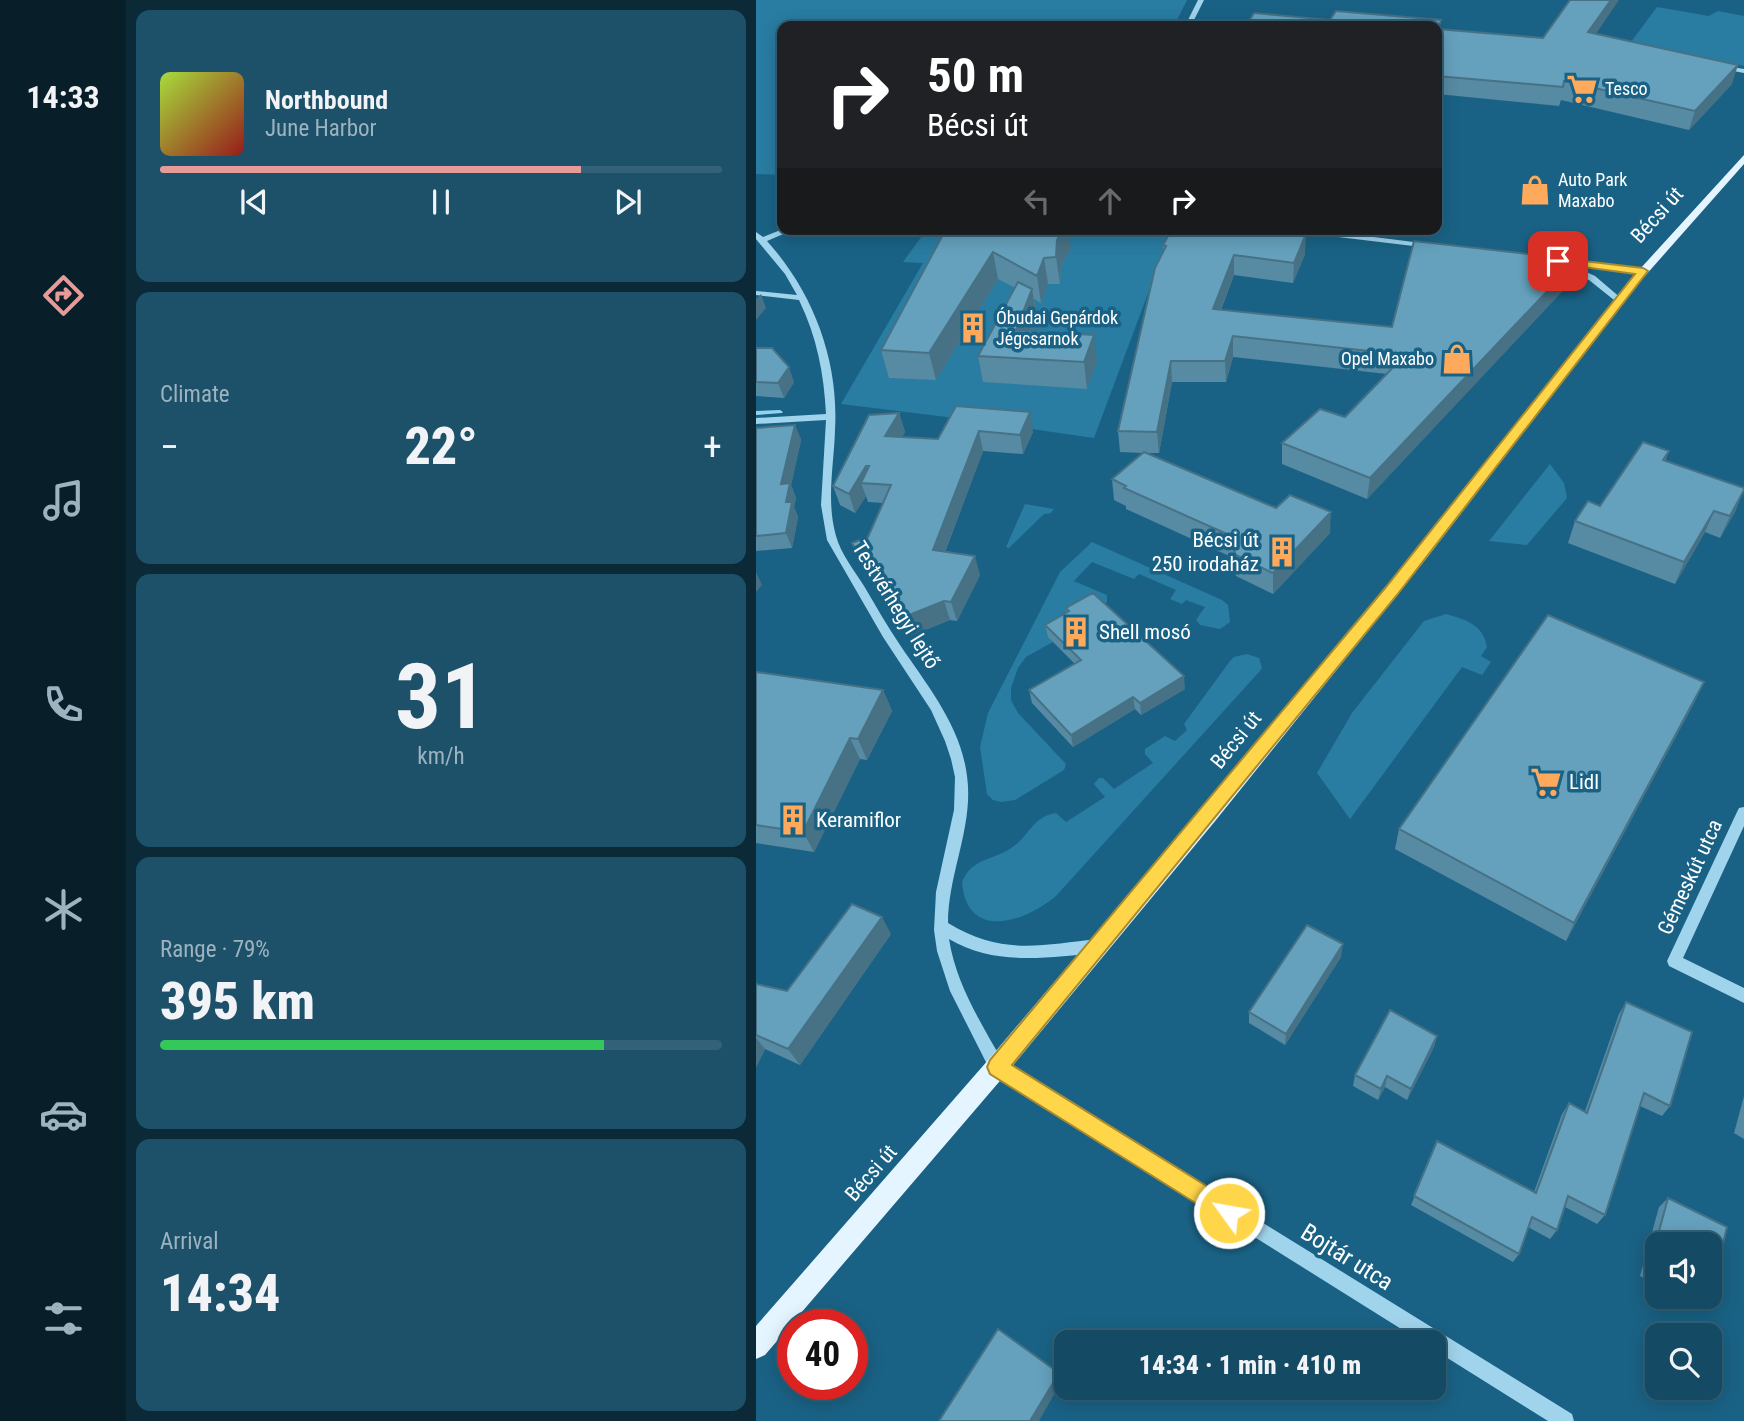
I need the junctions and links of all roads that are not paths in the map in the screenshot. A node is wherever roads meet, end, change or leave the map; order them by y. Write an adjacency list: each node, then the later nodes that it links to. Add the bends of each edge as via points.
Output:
1 (1201, 0): 2 (street)
2 (1190, 21)
3 (1709, 64): 4 (street)
4 (1744, 71)
5 (1744, 158): 12 (main road, Bécsi út)
6 (777, 232): 8 (street)
7 (1340, 235): 9 (street)
8 (759, 237): 14 (street, Testvérhegyi lejtő)
9 (1434, 246)
10 (1529, 257): 11 (street)
11 (1558, 261): 12 (street); 15 (street, via 1592,278)
12 (1643, 271): 15 (main road, Bécsi út)
13 (756, 293): 14 (street)
14 (803, 298): 16 (street, Testvérhegyi lejtő, via 825,349)
15 (1619, 300): 20 (main road, Bécsi út, via 1407,572)
16 (831, 417): 17 (street); 19 (street, Testvérhegyi lejtő, via 830,534 938,711 961,776)
17 (756, 421)
18 (1744, 812): 21 (street, Gémeskút utca, via 1674,961)
19 (941, 926): 20 (street, via 985,950 1012,953); 22 (street, Testvérhegyi lejtő, via 953,981)
20 (1099, 946): 22 (main road, Bécsi út)
21 (1744, 996)
22 (997, 1067): 23 (main road, Bécsi út); 24 (street, Bojtár utca)
23 (756, 1346)
24 (1565, 1421)

